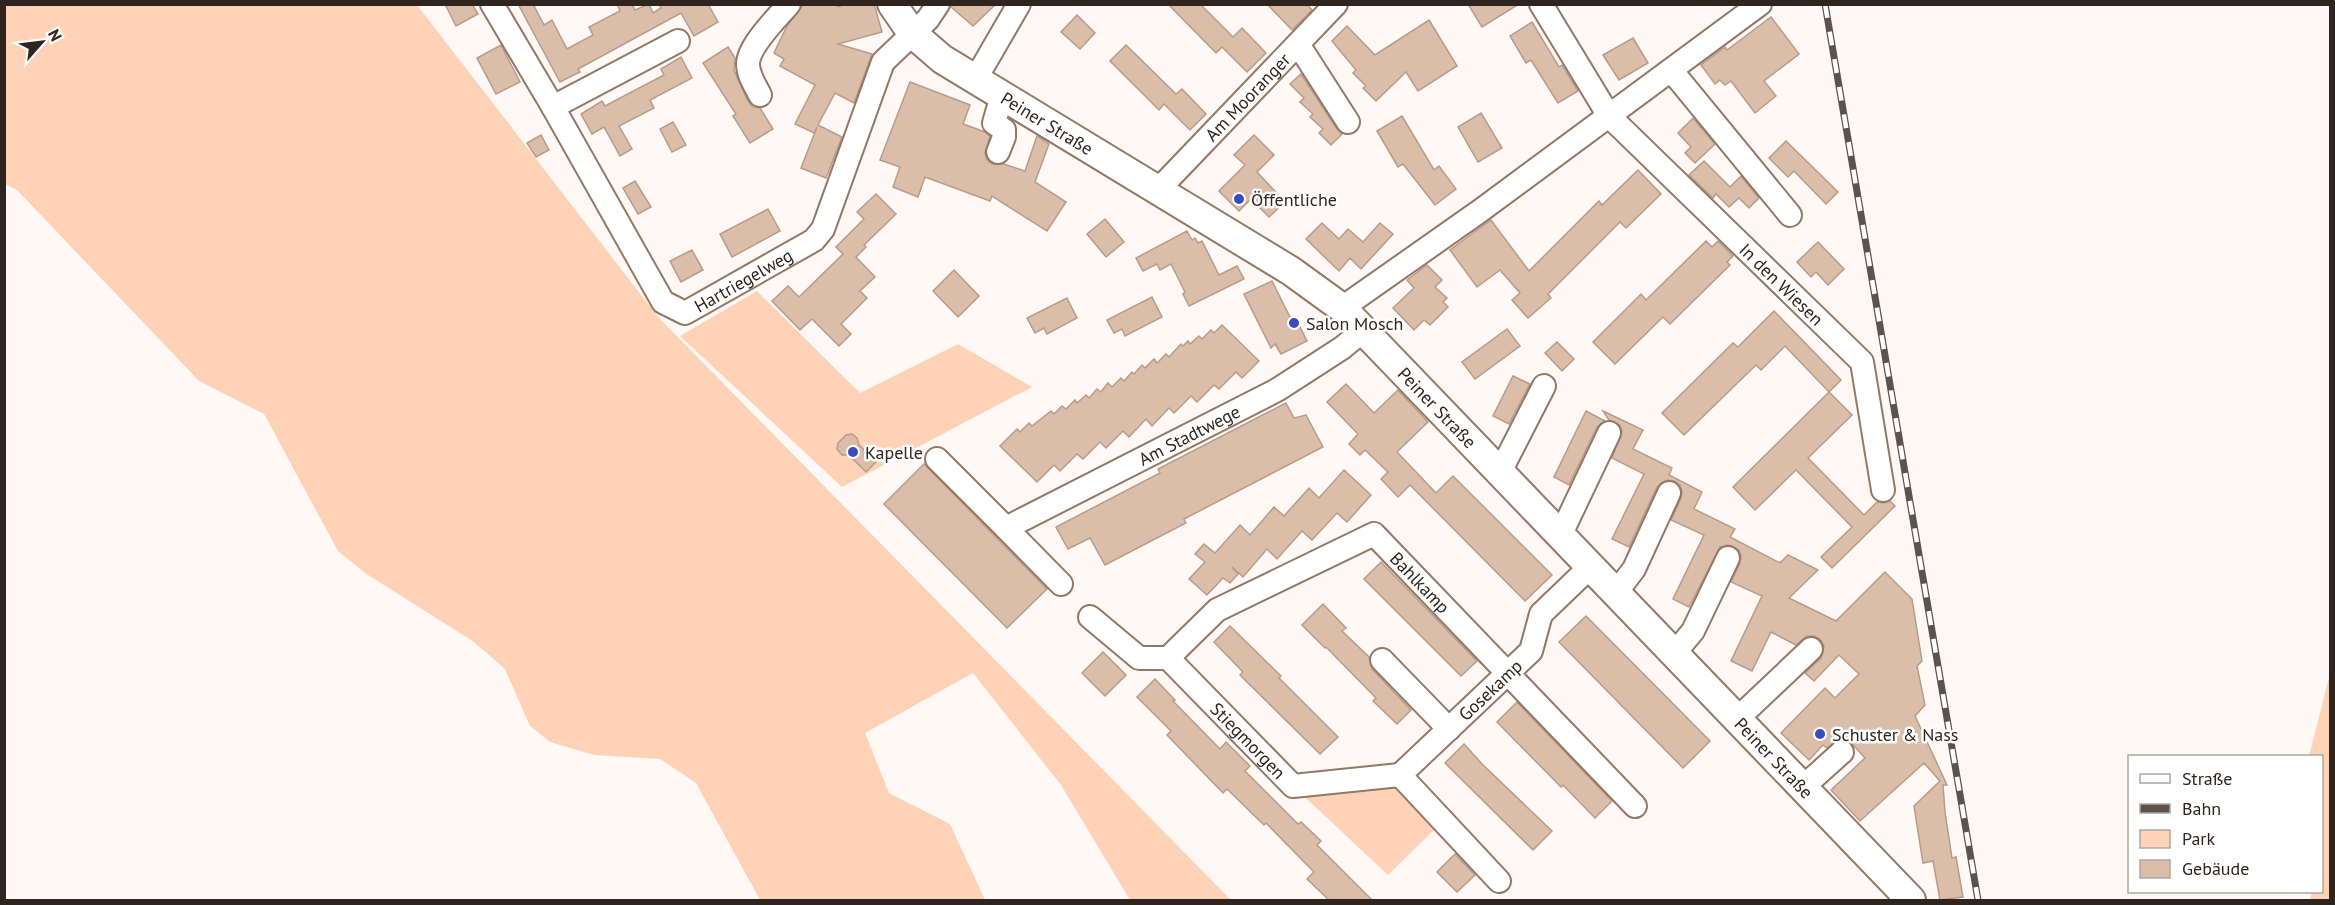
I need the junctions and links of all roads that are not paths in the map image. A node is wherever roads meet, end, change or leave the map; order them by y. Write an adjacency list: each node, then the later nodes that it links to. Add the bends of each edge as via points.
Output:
1 (492, 4): 16 (street, Hartriegelweg)
2 (789, 4): 15 (street, via 754,47 748,62)
3 (892, 4): 9 (main road, Peiner Straße)
4 (938, 4): 9 (street)
5 (1019, 4): 13 (street)
6 (1541, 4): 17 (street, In den Wiesen)
7 (1760, 4): 12 (street)
8 (1330, 6): 11 (street, Am Mooranger)
9 (912, 33): 13 (main road, Peiner Straße); 16 (street, Hartriegelweg, via 883,62 823,230 814,240 685,314 663,302)
10 (678, 41): 16 (street)
11 (1298, 44): 18 (street); 20 (street, Am Mooranger)
12 (1671, 70): 17 (street); 21 (street)
13 (975, 80): 14 (main road, Peiner Straße)
14 (1002, 95): 19 (street, via 994,123 1004,130); 20 (main road, Peiner Straße)
15 (760, 96)
16 (553, 107)
17 (1610, 116): 22 (street); 28 (street, In den Wiesen, via 1862,362)
18 (1348, 122)
19 (998, 152)
20 (1158, 190): 22 (main road, Peiner Straße, via 1291,271)
21 (1790, 215)
22 (1342, 308): 23 (main road, Peiner Straße)
23 (1364, 330): 27 (main road, Peiner Straße); 30 (street, Am Stadtwege, via 1277,390)
24 (1544, 386): 27 (street)
25 (1610, 433): 31 (street)
26 (937, 459): 30 (street)
27 (1499, 474): 31 (main road, Peiner Straße)
28 (1882, 490)
29 (1669, 493): 35 (street, via 1634,569)
30 (1006, 528): 34 (street)
31 (1560, 536): 33 (main road, Peiner Straße)
32 (1728, 558): 38 (street, via 1693,631)
33 (1590, 567): 35 (main road, Peiner Straße); 41 (street, Gosekamp, via 1541,614 1531,651)
34 (1061, 584)
35 (1615, 594): 38 (main road, Peiner Straße)
36 (1090, 617): 39 (street, via 1139,658)
37 (1810, 649): 42 (street)
38 (1673, 655): 42 (main road, Peiner Straße)
39 (1168, 658): 41 (street, Bahlkamp, via 1217,609 1374,534); 45 (street, Stiegmorgen, via 1293,786)
40 (1382, 660): 43 (street)
41 (1508, 672): 43 (street, Gosekamp); 47 (street, Bahlkamp)
42 (1736, 720): 46 (main road, Peiner Straße)
43 (1449, 729): 45 (street, Gosekamp)
44 (1842, 752): 46 (street)
45 (1400, 775): 48 (street)
46 (1802, 789): 49 (main road, Peiner Straße)
47 (1635, 806)
48 (1499, 881)
49 (1911, 900)

